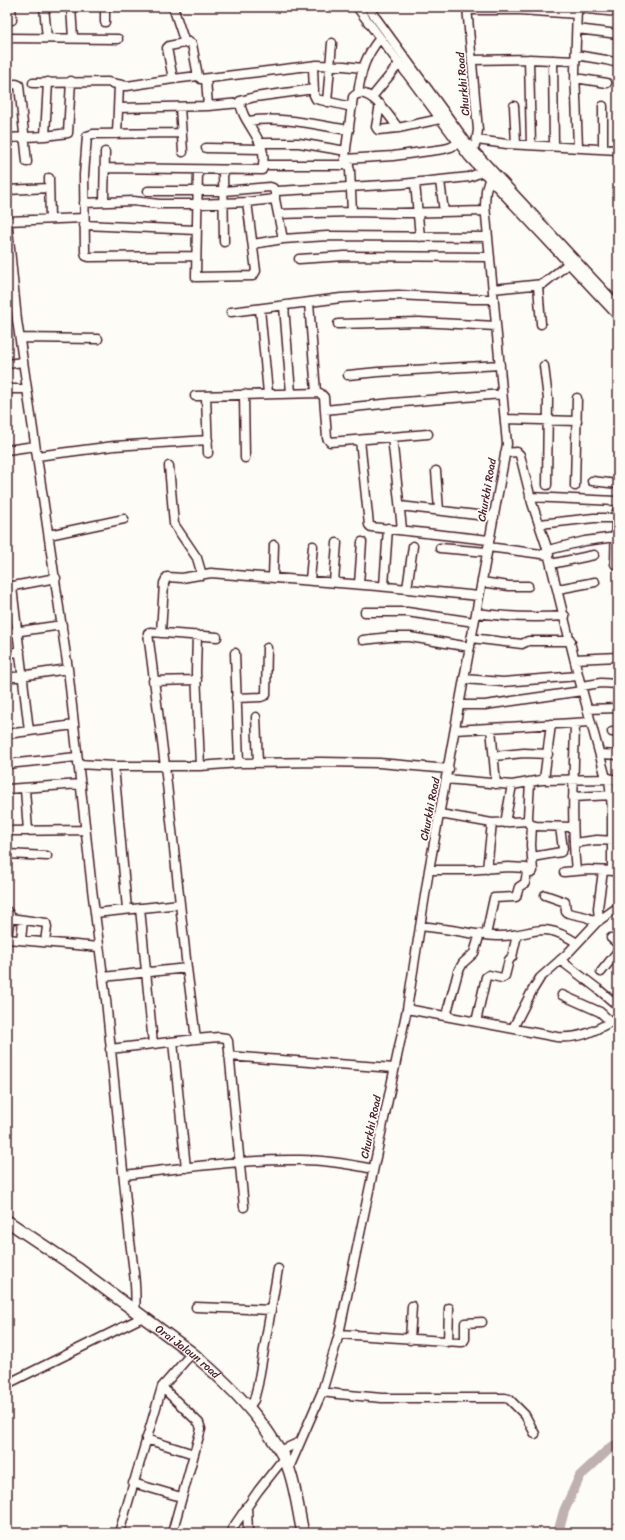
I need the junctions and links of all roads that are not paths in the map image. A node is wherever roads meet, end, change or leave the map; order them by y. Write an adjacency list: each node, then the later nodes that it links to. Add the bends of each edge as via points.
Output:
1 (11, 7): 12 (street)
2 (44, 7): 17 (street)
3 (71, 7): 18 (street)
4 (105, 7): 13 (street)
5 (173, 7): 21 (street)
6 (357, 7): 19 (street)
7 (368, 7): 63 (street)
8 (601, 8): 10 (street); 11 (street)
9 (468, 9): 10 (street); 25 (street, Churkhi Road)
10 (577, 10): 14 (street)
11 (618, 12)
12 (12, 20)
13 (105, 22)
14 (577, 28): 15 (street); 23 (street)
15 (618, 34)
16 (7, 38): 17 (street)
17 (47, 38): 18 (street)
18 (73, 38): 20 (street)
19 (380, 38): 28 (street); 31 (street)
20 (118, 39)
21 (185, 43): 32 (street, via 192,44); 34 (street, via 167,48)
22 (332, 43): 29 (street)
23 (575, 58): 26 (street); 27 (street); 33 (street)
24 (528, 59): 25 (street); 26 (street); 65 (street)
25 (472, 60): 62 (street, Churkhi Road, via 478,130)
26 (553, 60): 67 (street)
27 (618, 63)
28 (399, 64): 43 (street); 53 (street)
29 (330, 65): 30 (street); 31 (street); 44 (street)
30 (313, 66): 32 (street); 41 (street)
31 (362, 68): 42 (street)
32 (202, 78): 34 (street); 47 (street)
33 (575, 78): 38 (street); 68 (street)
34 (173, 79): 40 (street)
35 (71, 81): 36 (street); 40 (street); 59 (street, via 68,134)
36 (48, 82): 37 (street); 59 (street)
37 (33, 83)
38 (607, 83)
39 (7, 85): 60 (street, via 19,85)
40 (119, 85): 52 (street)
41 (314, 89): 44 (street, via 314,97); 45 (street, via 255,97 242,100)
42 (358, 94): 43 (street); 51 (street, via 353,96)
43 (372, 97): 46 (street)
44 (327, 102): 51 (street)
45 (240, 103): 47 (street); 54 (street)
46 (380, 104): 55 (street); 55 (street, via 377,128)
47 (208, 106): 50 (street)
48 (514, 106): 64 (street)
49 (603, 106): 70 (street)
50 (180, 107): 52 (street); 57 (street)
51 (352, 107): 56 (street)
52 (118, 108): 58 (street)
53 (440, 119): 55 (street); 63 (street)
54 (248, 121): 56 (street, via 284,120); 66 (street)
55 (398, 128)
56 (349, 130): 76 (street)
57 (182, 133): 58 (street); 74 (street)
58 (117, 134): 97 (street, via 87,136)
59 (45, 136): 60 (street)
60 (25, 137): 61 (street); 77 (street)
61 (7, 138)
62 (476, 140): 64 (street); 71 (street, Churkhi Road)
63 (461, 142): 71 (street); 75 (street); 76 (street, via 444,149)
64 (516, 144): 65 (street)
65 (531, 145): 67 (street)
66 (261, 146): 69 (street); 76 (street, via 299,143); 78 (street)
67 (554, 146): 68 (street)
68 (578, 147): 70 (street)
69 (206, 148)
70 (602, 149): 72 (street)
71 (474, 150): 75 (street, Churkhi Road); 82 (street)
72 (618, 150)
73 (105, 152): 79 (street)
74 (183, 152)
75 (469, 157): 83 (street)
76 (346, 159): 78 (street); 88 (street)
77 (27, 162)
78 (263, 165): 81 (street, via 259,171)
79 (105, 168): 80 (street); 95 (street)
80 (198, 170): 81 (street); 92 (street)
81 (224, 170): 93 (street)
82 (492, 170): 85 (street, Churkhi Road); 123 (street)
83 (482, 172): 85 (street); 86 (street, via 469,177)
84 (48, 178): 89 (street)
85 (489, 179): 100 (street, Churkhi Road); 117 (street)
86 (440, 180): 87 (street); 103 (street)
87 (415, 183): 88 (street); 102 (street)
88 (351, 187): 94 (street, via 280,190); 101 (street)
89 (49, 188): 90 (street); 105 (street)
90 (7, 190)
91 (148, 191): 92 (street)
92 (198, 191): 93 (street); 99 (street)
93 (224, 191): 94 (street, via 270,187 273,188); 98 (street)
94 (275, 195): 96 (street); 104 (street)
95 (104, 201): 97 (street); 99 (street)
96 (247, 202): 98 (street); 113 (street)
97 (84, 203): 107 (street)
98 (224, 203): 99 (street); 112 (street)
99 (198, 204): 108 (street)
100 (485, 211): 103 (street); 110 (street, Churkhi Road)
101 (352, 212): 102 (street); 104 (street)
102 (418, 212): 103 (street); 109 (street)
103 (444, 212)
104 (278, 214): 111 (street)
105 (50, 219): 106 (street); 107 (street)
106 (7, 220): 130 (street)
107 (84, 221): 108 (street); 114 (street, via 85,254 89,256)
108 (196, 230): 114 (street)
109 (420, 237): 110 (street); 111 (street, via 327,236)
110 (488, 237): 115 (street, Churkhi Road)
111 (283, 239): 113 (street)
112 (224, 242)
113 (253, 244): 114 (street, via 256,271 253,276 197,278)
114 (196, 256)
115 (490, 257): 116 (street, via 345,256); 119 (street, Churkhi Road)
116 (299, 259)
117 (569, 263): 118 (street, via 549,281); 126 (street)
118 (538, 286): 119 (street); 128 (street)
119 (493, 289): 120 (street, Churkhi Road)
120 (494, 299): 121 (street, via 398,295 341,298); 129 (street, Churkhi Road)
121 (309, 303): 122 (street); 139 (street)
122 (284, 306): 124 (street); 141 (street)
123 (618, 306)
124 (260, 309): 125 (street); 140 (street)
125 (231, 312)
126 (618, 316)
127 (338, 324): 129 (street, via 419,322)
128 (541, 324)
129 (496, 326): 134 (street, Churkhi Road)
130 (20, 338): 131 (street); 132 (street)
131 (98, 339)
132 (23, 362): 133 (street); 138 (street)
133 (7, 364)
134 (500, 365): 136 (street); 143 (street, Churkhi Road)
135 (544, 366): 149 (street)
136 (348, 375)
137 (7, 389): 138 (street)
138 (27, 390): 155 (street)
139 (316, 392): 141 (street); 147 (street, via 322,394)
140 (268, 393): 141 (street); 142 (street)
141 (292, 393)
142 (244, 394): 145 (street); 160 (street)
143 (502, 394): 147 (street); 148 (street, Churkhi Road)
144 (195, 396): 145 (street)
145 (206, 396): 153 (street)
146 (577, 398): 150 (street)
147 (325, 410): 154 (street, via 327,441 334,443)
148 (505, 419): 149 (street); 158 (street, Churkhi Road)
149 (548, 420): 150 (street); 165 (street)
150 (577, 421): 166 (street)
151 (428, 434): 152 (street)
152 (392, 437): 154 (street); 169 (street)
153 (208, 440): 157 (street); 159 (street, via 114,446)
154 (360, 440): 175 (street, via 368,522 371,527)
155 (35, 446): 156 (street); 159 (street)
156 (7, 450)
157 (208, 453)
158 (505, 454): 167 (street, via 518,452 520,455); 171 (street, Churkhi Road)
159 (37, 456): 177 (street)
160 (245, 458)
161 (169, 466): 191 (street, via 174,524 197,558)
162 (436, 472): 170 (street)
163 (592, 482): 164 (street)
164 (618, 484)
165 (547, 485)
166 (574, 486)
167 (530, 497): 168 (street); 174 (street)
168 (616, 501)
169 (400, 506): 170 (street); 176 (street)
170 (438, 510): 171 (street)
171 (494, 517): 184 (street, Churkhi Road)
172 (124, 519): 177 (street)
173 (617, 519): 174 (street, via 594,518); 178 (street)
174 (540, 524): 187 (street)
175 (388, 528): 176 (street); 199 (street)
176 (402, 530): 184 (street)
177 (49, 535): 192 (street)
178 (615, 537): 186 (street); 187 (street, via 585,542)
179 (362, 542): 198 (street)
180 (337, 543): 195 (street)
181 (274, 545): 193 (street)
182 (313, 546): 194 (street)
183 (412, 546): 202 (street)
184 (488, 547): 185 (street); 187 (street); 196 (street, Churkhi Road)
185 (440, 548)
186 (617, 549): 190 (street)
187 (548, 553): 189 (street)
188 (594, 555): 189 (street)
189 (551, 564): 203 (street)
190 (615, 564)
191 (202, 575): 193 (street, via 211,573); 212 (street, via 165,579)
192 (56, 578): 201 (street); 209 (street)
193 (273, 578): 194 (street)
194 (310, 580): 195 (street)
195 (334, 582): 198 (street)
196 (482, 582): 200 (street); 204 (street, Churkhi Road)
197 (595, 582): 203 (street)
198 (359, 584): 199 (street)
199 (384, 586): 202 (street)
200 (528, 586)
201 (9, 587): 210 (street)
202 (407, 588): 204 (street)
203 (558, 588): 207 (street)
204 (479, 596): 206 (street, Churkhi Road)
205 (365, 612): 208 (street, via 407,612)
206 (476, 613): 207 (street, via 505,617); 208 (street, Churkhi Road)
207 (565, 616): 217 (street)
208 (474, 622): 215 (street, Churkhi Road)
209 (62, 625): 210 (street); 225 (street)
210 (17, 632): 211 (street); 220 (street)
211 (7, 633)
212 (161, 633): 213 (street); 231 (street, via 148,633)
213 (197, 635): 214 (street); 230 (street)
214 (217, 637)
215 (471, 638): 217 (street, via 522,644 528,640); 218 (street, Churkhi Road)
216 (363, 640): 218 (street, via 410,637)
217 (571, 642): 224 (street)
218 (470, 647): 229 (street, Churkhi Road)
219 (267, 648): 234 (street, via 266,695)
220 (20, 651): 222 (street); 226 (street)
221 (235, 653): 234 (street)
222 (7, 654)
223 (618, 657): 224 (street)
224 (575, 659): 227 (street)
225 (68, 669): 226 (street); 242 (street)
226 (23, 676): 228 (street); 245 (street)
227 (578, 676): 229 (street, via 503,682); 233 (street)
228 (7, 678)
229 (464, 679): 235 (street, Churkhi Road)
230 (197, 680): 231 (street); 257 (street)
231 (153, 681): 256 (street)
232 (618, 684): 233 (street, via 601,683)
233 (582, 689): 235 (street, via 485,705); 237 (street)
234 (236, 698): 252 (street)
235 (459, 705): 244 (street, Churkhi Road)
236 (618, 708): 237 (street)
237 (587, 709): 239 (street)
238 (256, 717): 253 (street)
239 (590, 722): 240 (street); 248 (street)
240 (575, 723): 241 (street); 262 (street)
241 (551, 724): 243 (street); 247 (street)
242 (74, 725): 245 (street); 251 (street)
243 (491, 728): 244 (street); 250 (street)
244 (455, 730): 258 (street, Churkhi Road)
245 (29, 731): 246 (street)
246 (7, 734)
247 (548, 754): 250 (street); 261 (street)
248 (601, 754): 249 (street); 259 (street)
249 (618, 755)
250 (494, 756): 265 (street)
251 (78, 760): 254 (street); 255 (street); 264 (street)
252 (239, 763): 253 (street); 257 (street)
253 (258, 763): 258 (street, via 379,763)
254 (7, 764)
255 (114, 766): 256 (street); 297 (street)
256 (165, 766): 257 (street); 294 (street)
257 (200, 766)
258 (448, 769): 260 (street, Churkhi Road)
259 (611, 778): 262 (street); 269 (street)
260 (446, 779): 265 (street); 271 (street, Churkhi Road)
261 (544, 780): 262 (street); 263 (street)
262 (574, 780): 270 (street)
263 (530, 782): 266 (street); 274 (street)
264 (81, 784): 268 (street); 278 (street)
265 (496, 784): 266 (street)
266 (512, 785): 273 (street)
267 (7, 789): 268 (street)
268 (25, 789): 277 (street)
269 (612, 795): 270 (street); 280 (street)
270 (573, 797): 276 (street)
271 (440, 814): 272 (street); 287 (street, Churkhi Road)
272 (492, 823): 273 (street); 286 (street)
273 (505, 823): 274 (street)
274 (530, 823): 275 (street); 285 (street)
275 (560, 827): 276 (street); 282 (street)
276 (573, 827): 281 (street)
277 (28, 830): 278 (street); 279 (street)
278 (86, 830): 298 (street)
279 (7, 831)
280 (616, 842): 281 (street, via 596,840); 290 (street)
281 (574, 846): 282 (street); 288 (street)
282 (562, 850): 285 (street, via 560,853)
283 (7, 854): 284 (street)
284 (47, 856)
285 (532, 857): 292 (street, via 533,871)
286 (487, 869): 287 (street); 292 (street, via 524,867)
287 (429, 870): 302 (street, Churkhi Road)
288 (576, 871): 289 (street); 291 (street)
289 (603, 871): 290 (street); 301 (street)
290 (615, 871)
291 (564, 872)
292 (527, 873): 303 (street, via 525,883 519,887 516,897 494,898)
293 (545, 895): 301 (street, via 565,902 568,913)
294 (180, 904): 296 (street); 312 (street)
295 (618, 907): 301 (street)
296 (140, 908): 297 (street); 313 (street)
297 (127, 909): 298 (street)
298 (95, 913): 309 (street)
299 (8, 915): 300 (street); 305 (street)
300 (23, 920): 306 (street); 307 (street, via 46,923)
301 (598, 921): 308 (street)
302 (420, 926): 303 (street); 318 (street, Churkhi Road)
303 (483, 935): 304 (street); 319 (street, via 474,953 458,972)
304 (517, 935): 308 (street, via 547,929 567,936); 321 (street, via 513,956 509,960 505,976 486,977)
305 (7, 939): 306 (street)
306 (21, 940): 307 (street)
307 (45, 942): 309 (street)
308 (577, 943): 311 (street)
309 (99, 947): 315 (street)
310 (618, 951): 314 (street)
311 (560, 960): 317 (street); 322 (street, via 540,978)
312 (187, 968): 313 (street); 323 (street)
313 (147, 972): 315 (street); 325 (street)
314 (601, 972)
315 (103, 977): 326 (street)
316 (562, 995): 320 (street)
317 (618, 1006)
318 (407, 1009): 319 (street); 328 (street, Churkhi Road)
319 (446, 1016): 321 (street)
320 (614, 1020): 322 (street, via 592,1032 570,1038)
321 (476, 1022): 322 (street)
322 (513, 1028)
323 (196, 1039): 324 (street); 327 (street, via 226,1038)
324 (173, 1042): 325 (street); 330 (street)
325 (153, 1044): 326 (street)
326 (110, 1050): 332 (street)
327 (229, 1056): 328 (street); 329 (street)
328 (394, 1068): 331 (street, Churkhi Road)
329 (240, 1163): 330 (street); 331 (street, via 302,1160); 333 (street)
330 (186, 1168): 332 (street)
331 (373, 1169): 342 (street, Churkhi Road)
332 (124, 1175): 340 (street)
333 (244, 1207)
334 (7, 1221): 340 (main road, Orai Jalaun road, via 77,1268)
335 (278, 1269): 339 (street)
336 (412, 1306): 343 (street)
337 (196, 1307): 339 (street)
338 (449, 1308): 344 (street)
339 (270, 1310): 349 (street, via 258,1384 254,1400)
340 (139, 1315): 345 (main road, Orai Jalaun road); 346 (street)
341 (482, 1322): 344 (street, via 465,1323 464,1341)
342 (339, 1334): 343 (street); 348 (street, Churkhi Road)
343 (410, 1340): 344 (street)
344 (448, 1342)
345 (192, 1353): 347 (street); 349 (main road, Orai Jalaun road)
346 (7, 1384)
347 (162, 1387): 351 (street); 353 (street, via 201,1426)
348 (322, 1392): 350 (street, via 382,1398 505,1398 525,1415); 352 (street, Churkhi Road)
349 (249, 1407): 354 (main road, Orai Jalaun road)
350 (535, 1434)
351 (146, 1439): 353 (street); 355 (street)
352 (300, 1442): 354 (street); 354 (street, Churkhi Road)
353 (194, 1454): 356 (street)
354 (284, 1459): 357 (street); 362 (main road, Orai Jalaun road, via 296,1495)
355 (133, 1483): 356 (street); 359 (street)
356 (181, 1497): 360 (street)
357 (248, 1506): 358 (street); 361 (street)
358 (232, 1529)
359 (119, 1533)
360 (172, 1533)
361 (248, 1533)
362 (303, 1533)

